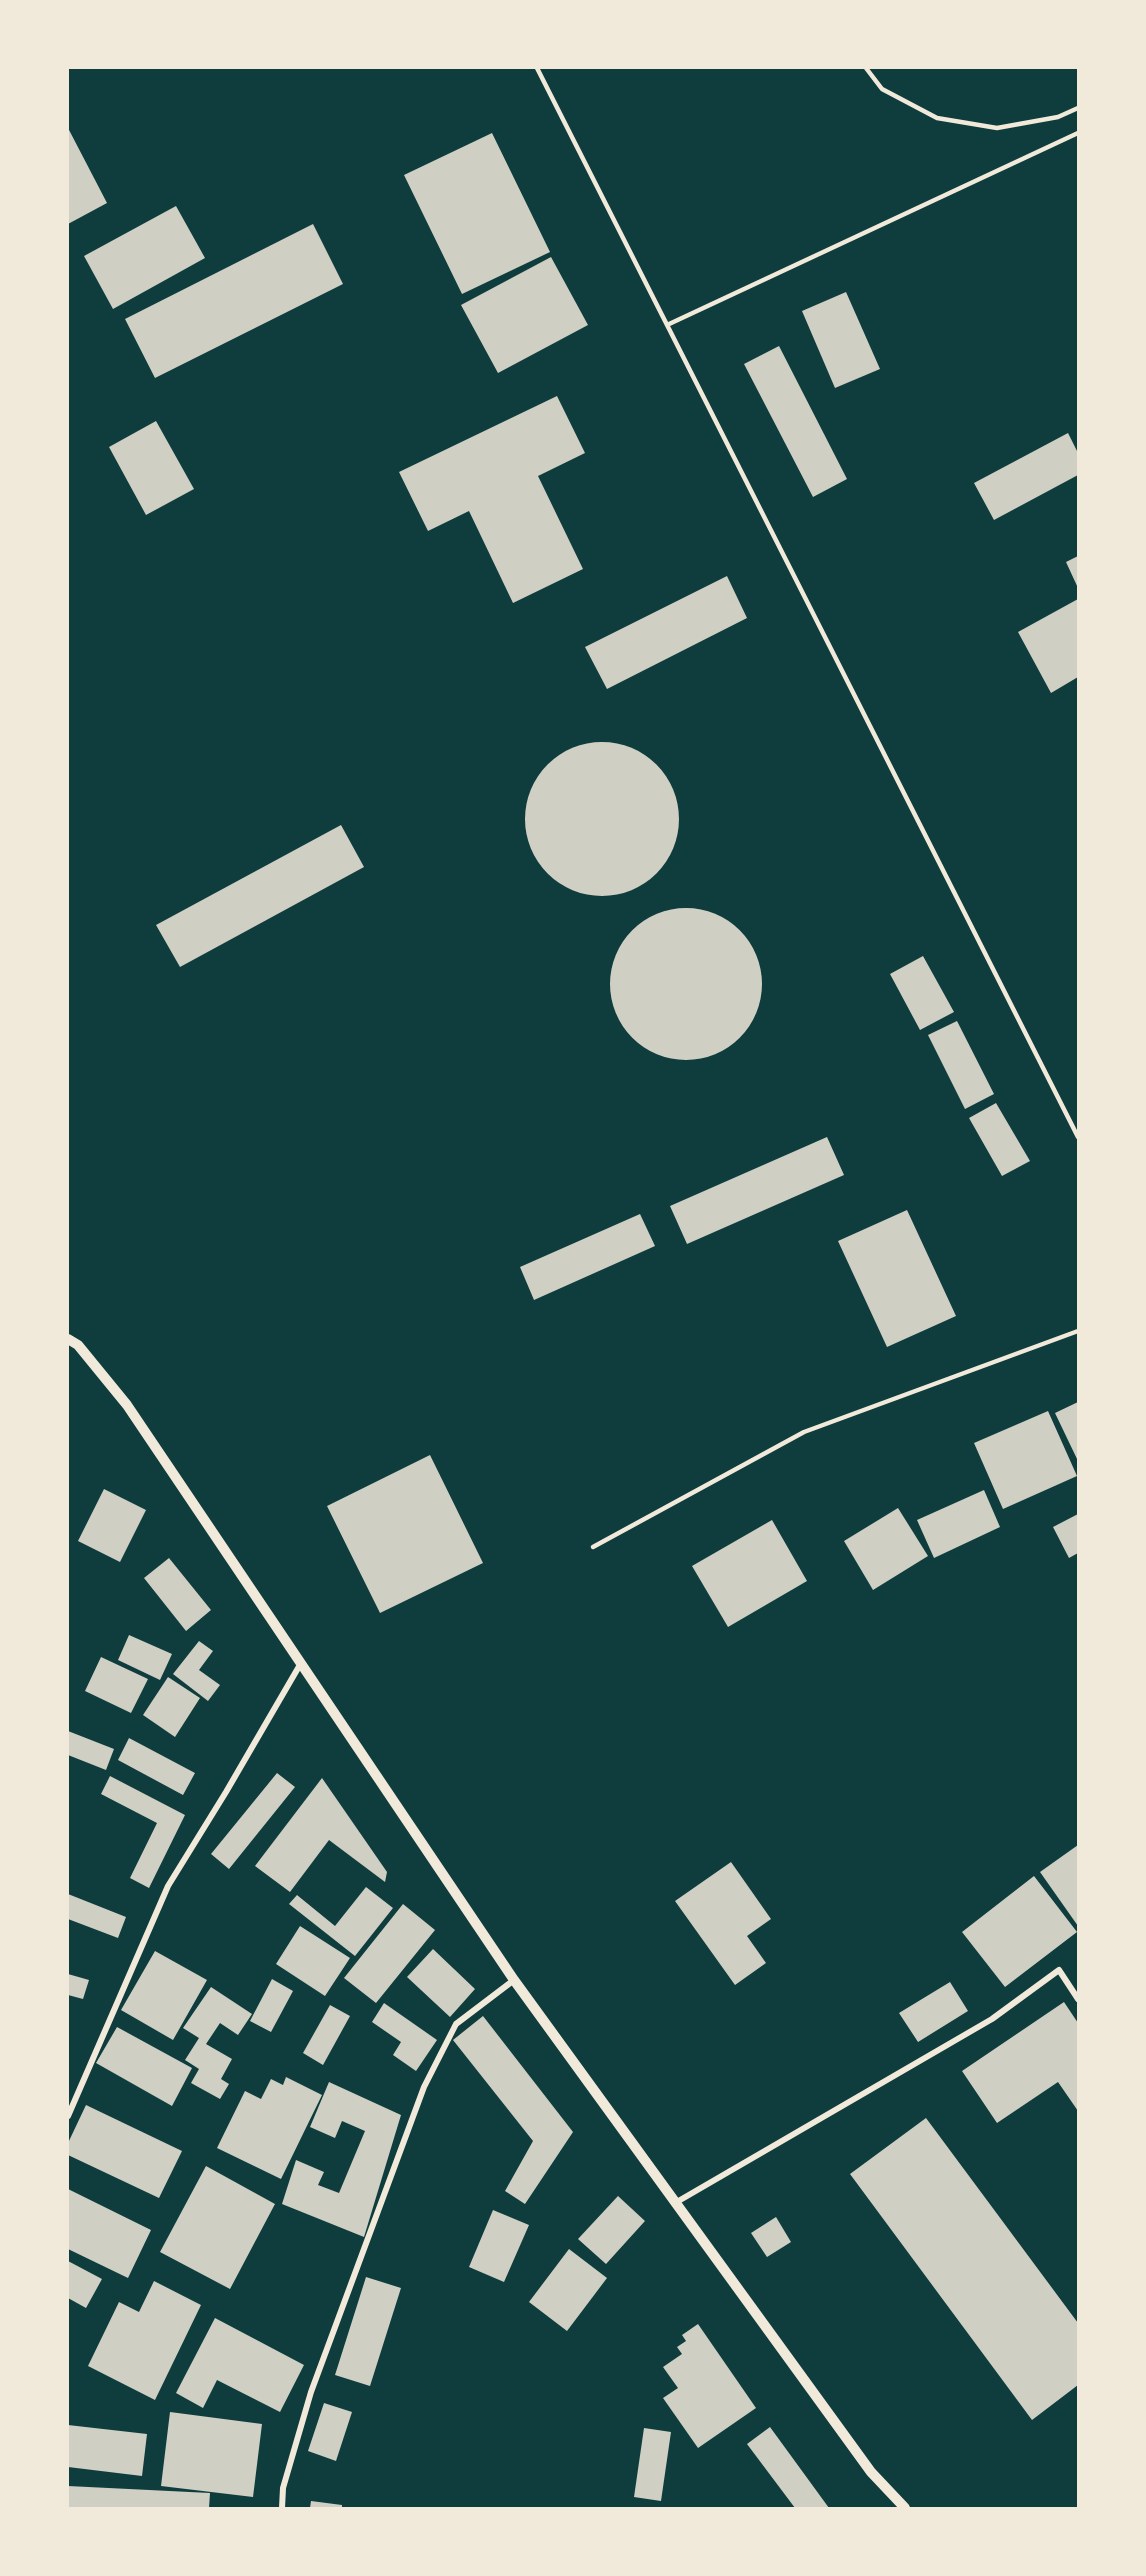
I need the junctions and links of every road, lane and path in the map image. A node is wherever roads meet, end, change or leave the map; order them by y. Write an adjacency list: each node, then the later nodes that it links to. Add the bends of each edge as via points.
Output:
1 (537, 68): 5 (lane)
2 (866, 68): 3 (lane, via 882,88 937,118 997,128 1058,117)
3 (1078, 108)
4 (1078, 133): 5 (lane)
5 (667, 325): 6 (lane)
6 (1078, 1137)
7 (1078, 1331): 9 (lane, via 804,1432)
8 (68, 1339): 10 (street, via 78,1345 127,1405)
9 (593, 1547)
10 (301, 1663): 11 (street); 13 (street, via 168,1886)
11 (514, 1980): 14 (street); 15 (street, via 456,2024 424,2087 311,2392 282,2488)
12 (1078, 1999): 14 (street, via 1059,1970 992,2019)
13 (68, 2116)
14 (675, 2203): 16 (street, via 871,2472)
15 (282, 2508)
16 (905, 2508)

